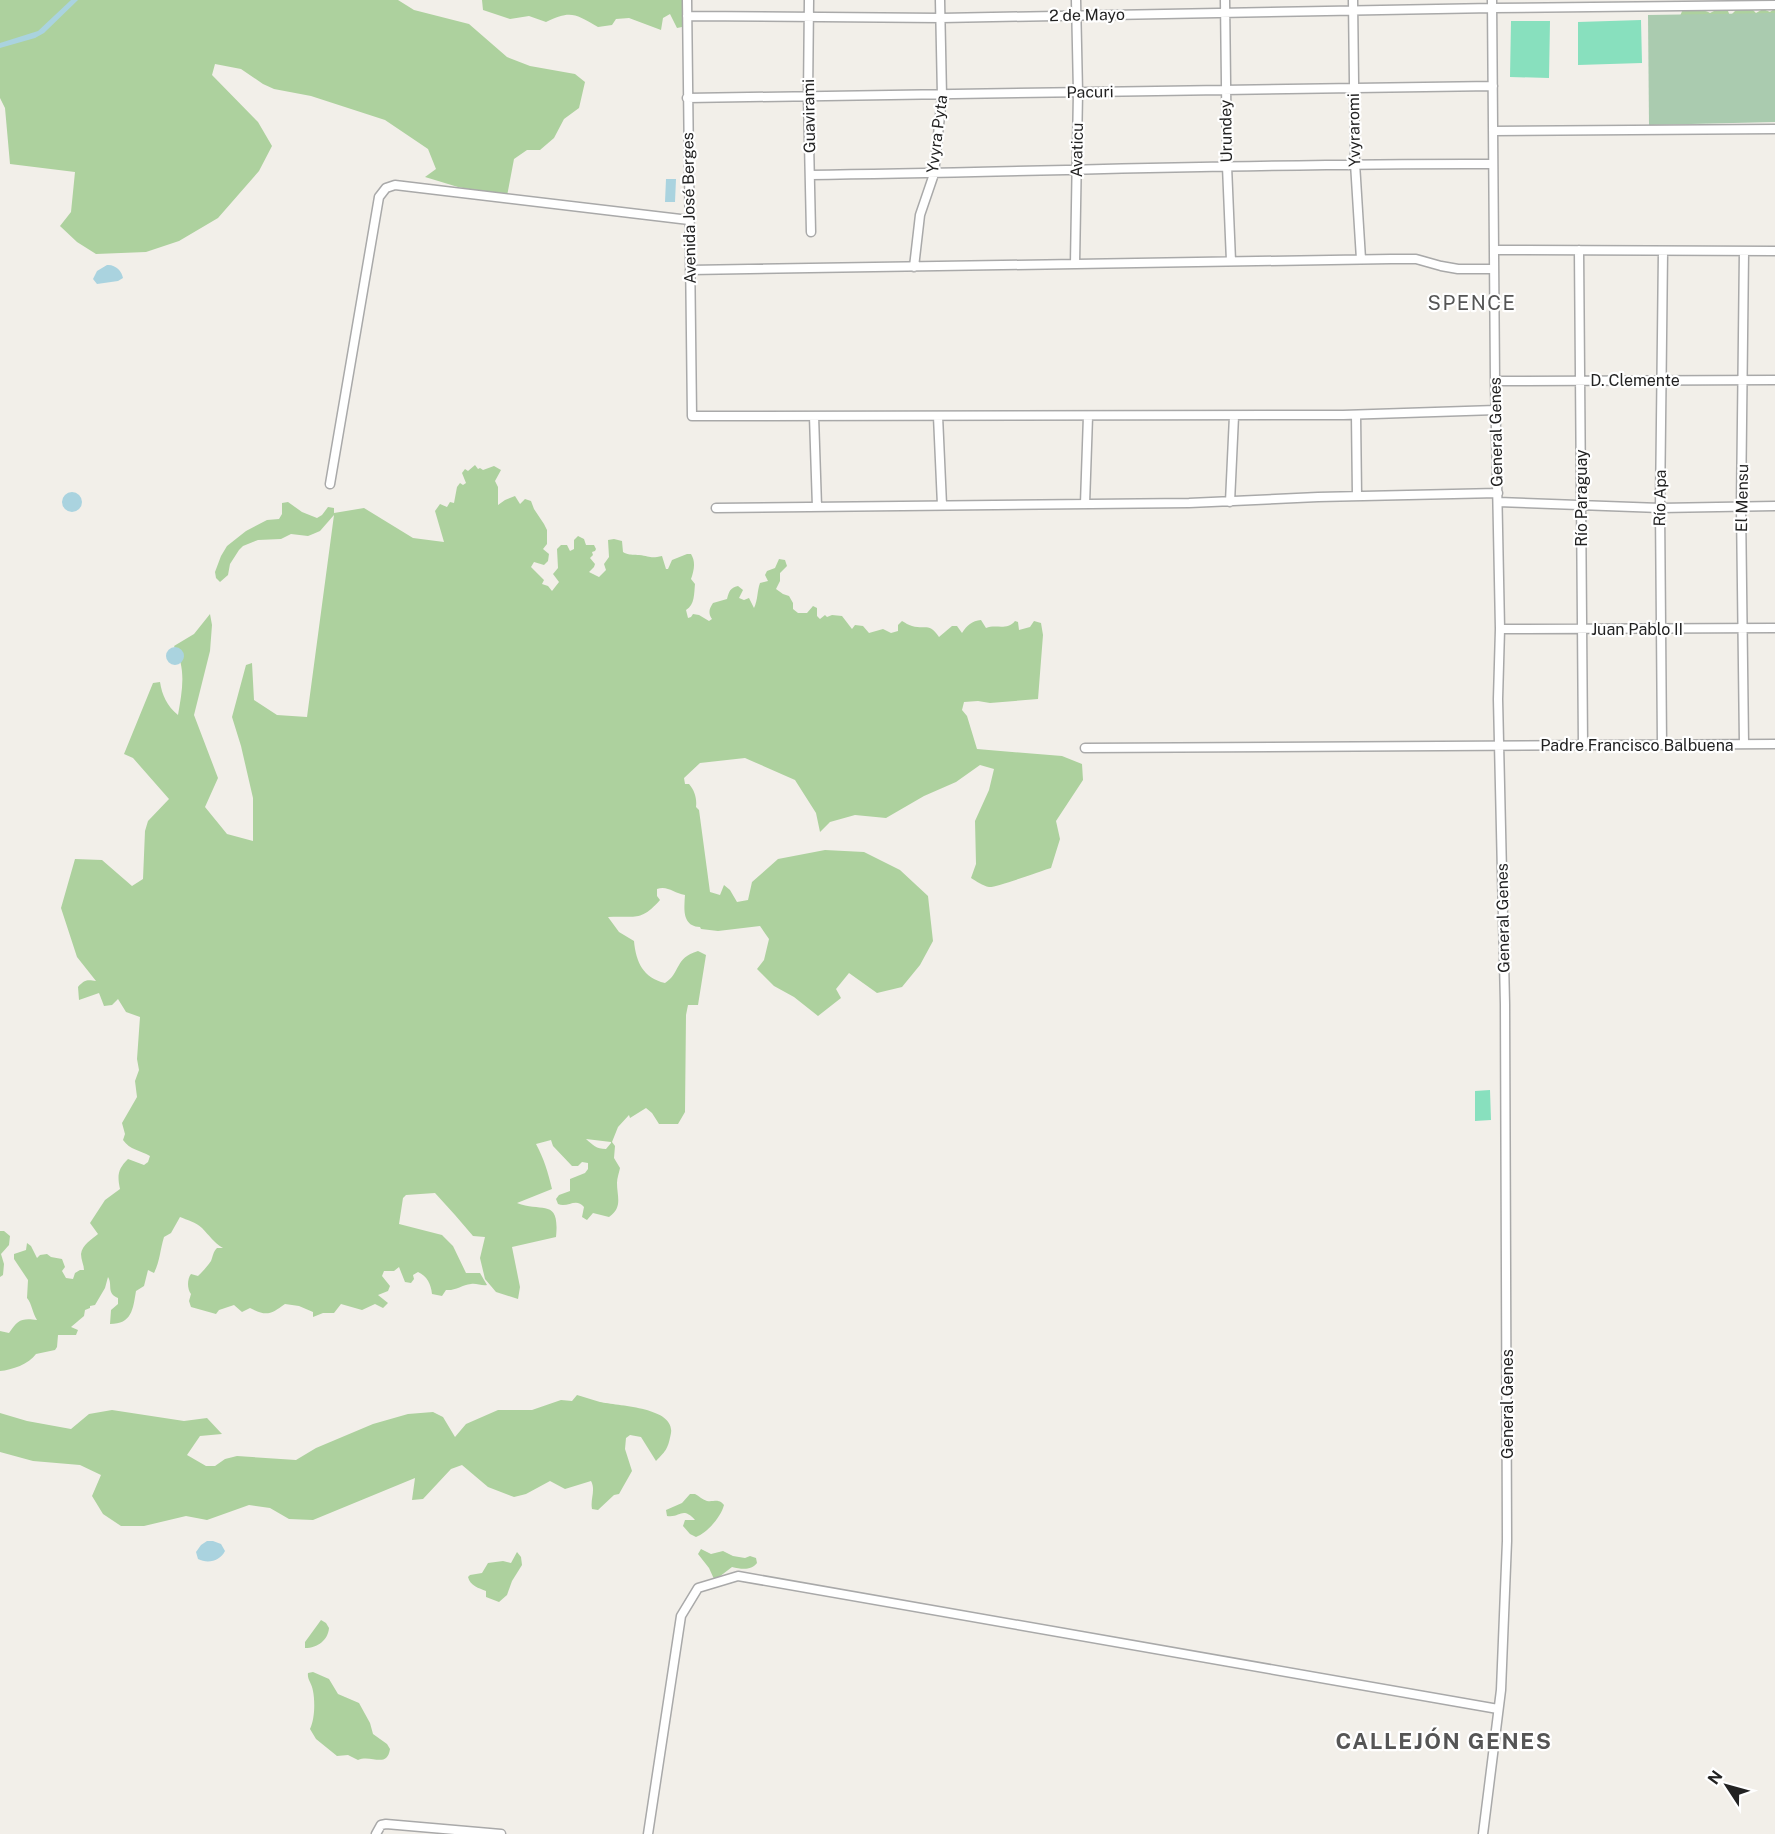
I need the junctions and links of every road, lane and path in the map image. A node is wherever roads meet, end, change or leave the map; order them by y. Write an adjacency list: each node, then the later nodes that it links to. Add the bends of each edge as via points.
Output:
1 (687, 0): 14 (street, Avenida José Berges)
2 (808, 0): 16 (street, Guavirami)
3 (940, 0): 17 (street, Yvyra Pyta)
4 (1076, 0): 15 (street, Avaticu)
5 (1225, 0): 13 (street, Urundey)
6 (1353, 0): 12 (street, Yvyraromi)
7 (1733, 3): 10 (street, 2 de Mayo); 11 (street, 2 de Mayo)
8 (1493, 4): 9 (street, 2 de Mayo); 12 (street, 2 de Mayo); 18 (street, General Genes)
9 (1572, 4): 10 (street, 2 de Mayo)
10 (1654, 4)
11 (1775, 5)
12 (1353, 11): 13 (street, 2 de Mayo); 19 (street, Yvyraromi)
13 (1225, 12): 15 (street, 2 de Mayo); 20 (street, Urundey)
14 (687, 16): 16 (street, 2 de Mayo); 24 (street, Avenida José Berges)
15 (1076, 16): 17 (street, 2 de Mayo); 21 (street, Avaticu)
16 (808, 18): 17 (street, 2 de Mayo); 23 (street, Guavirami)
17 (941, 18): 22 (street, Yvyra Pyta)
18 (1493, 86): 19 (street, Pacuri); 26 (street, General Genes)
19 (1353, 87): 20 (street, Pacuri); 27 (street, Yvyraromi)
20 (1226, 89): 21 (street, Pacuri); 29 (street, Urundey)
21 (1078, 92): 22 (street, Pacuri); 30 (street, Avaticu)
22 (942, 96): 23 (street, Pacuri); 31 (street, Yvyra Pyta)
23 (808, 97): 24 (street, Pacuri); 32 (street, Guavirami)
24 (687, 98): 33 (street, Avenida José Berges)
25 (1775, 129): 26 (street)
26 (1493, 131): 28 (street, General Genes)
27 (1354, 163): 28 (street); 29 (street); 40 (street, Yvyraromi)
28 (1493, 164): 35 (street, General Genes)
29 (1227, 166): 30 (street); 41 (street, Urundey)
30 (1076, 170): 31 (street); 42 (street, Avaticu)
31 (934, 174): 32 (street); 43 (street, Yvyra Pyta, via 920,215)
32 (810, 175): 34 (street, Guavirami)
33 (689, 220): 45 (street, Avenida José Berges); 57 (street, via 395,185 386,188 379,197)
34 (811, 232)
35 (1494, 250): 36 (street); 44 (street, General Genes)
36 (1579, 250): 37 (street); 46 (street, Río Paraguay)
37 (1663, 251): 38 (street); 47 (street, Río Apa)
38 (1744, 251): 39 (street); 48 (street, El Mensu)
39 (1775, 251)
40 (1361, 259): 41 (street); 44 (street, via 1416,259 1458,269)
41 (1231, 261): 42 (street)
42 (1075, 264): 43 (street)
43 (914, 267): 45 (street)
44 (1494, 269): 50 (street, General Genes)
45 (690, 270): 53 (street, Avenida José Berges, via 692,416)
46 (1581, 380): 47 (street, D. Clemente); 50 (street, D. Clemente); 64 (street, Río Paraguay)
47 (1662, 380): 48 (street, D. Clemente); 67 (street, Río Apa)
48 (1744, 380): 49 (street, D. Clemente); 68 (street, El Mensu)
49 (1775, 380)
50 (1495, 381): 51 (street, General Genes)
51 (1496, 410): 52 (street); 58 (street, General Genes)
52 (1356, 415): 56 (street); 59 (street)
53 (814, 416): 54 (street); 66 (street)
54 (938, 416): 55 (street); 63 (street)
55 (1088, 416): 56 (street); 62 (street)
56 (1234, 416): 60 (street)
57 (330, 484)
58 (1498, 492): 59 (street); 61 (street, General Genes)
59 (1357, 496): 60 (street)
60 (1230, 502): 62 (street)
61 (1498, 502): 64 (street); 72 (street, General Genes)
62 (1085, 504): 63 (street)
63 (942, 505): 66 (street)
64 (1581, 505): 67 (street); 74 (street, Río Paraguay)
65 (1775, 506): 68 (street)
66 (817, 507): 69 (street)
67 (1660, 507): 68 (street); 73 (street, Río Apa)
68 (1741, 507): 70 (street, El Mensu)
69 (716, 508)
70 (1742, 628): 71 (street, Juan Pablo II); 73 (street, Juan Pablo II); 75 (street, El Mensu)
71 (1775, 628)
72 (1500, 629): 74 (street, Juan Pablo II); 77 (street, General Genes)
73 (1660, 629): 74 (street, Juan Pablo II); 78 (street, Río Apa)
74 (1582, 630): 79 (street, Río Paraguay)
75 (1743, 744): 76 (street, Padre Francisco Balbuena); 78 (street, Padre Francisco Balbuena)
76 (1775, 744)
77 (1499, 745): 79 (street, Padre Francisco Balbuena); 80 (street, Padre Francisco Balbuena); 81 (street, General Genes, via 1508,1407 1507,1541)
78 (1662, 745): 79 (street, Padre Francisco Balbuena)
79 (1583, 746)
80 (1085, 748)
81 (1498, 1708): 84 (street, via 738,1576 698,1588 681,1616); 85 (street, General Genes)
82 (375, 1834): 83 (street, via 386,1824)
83 (501, 1834)
84 (648, 1834)
85 (1483, 1834)

